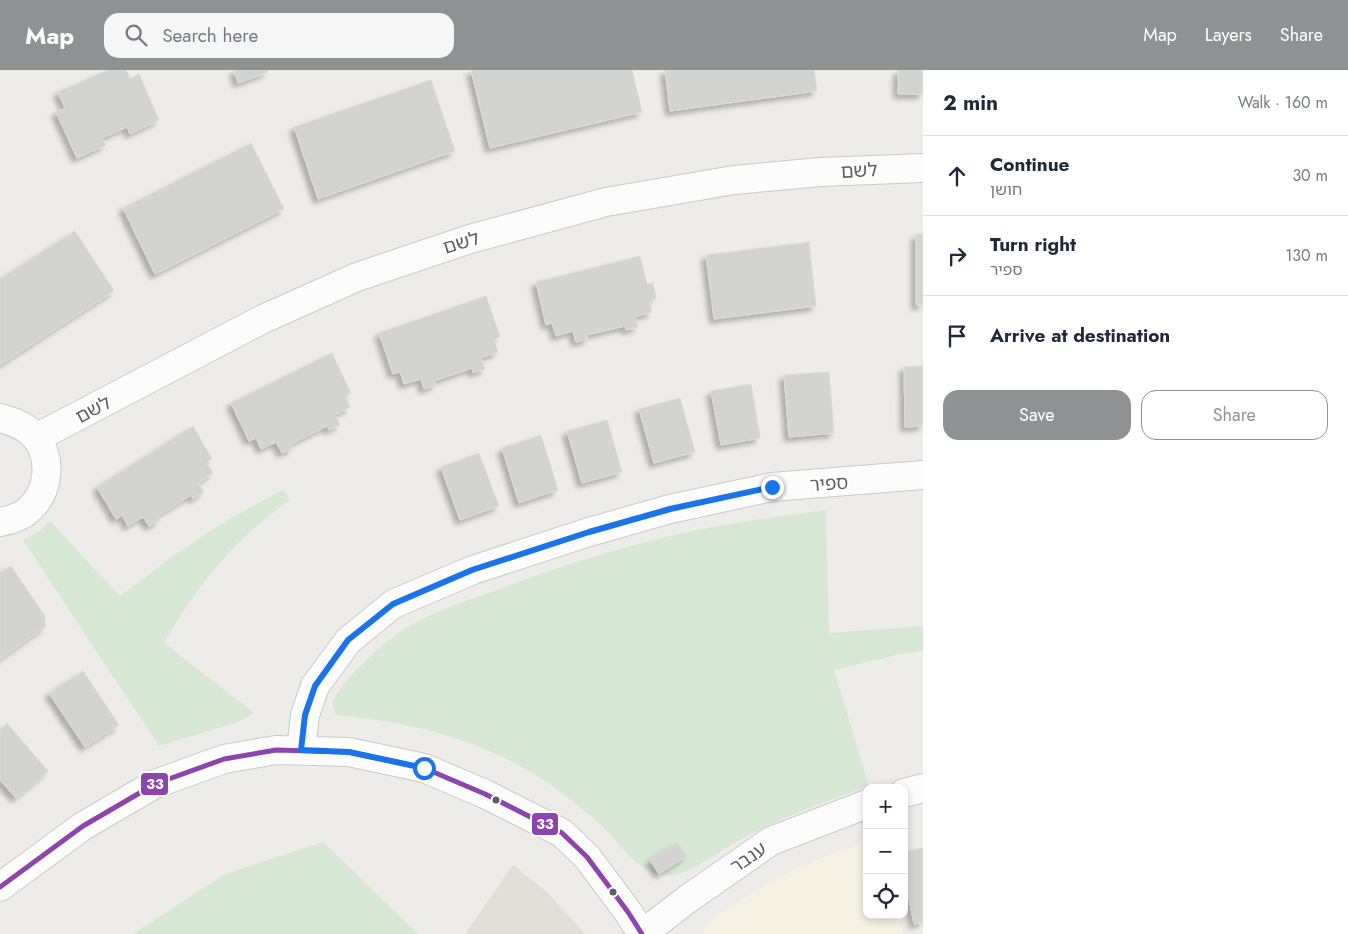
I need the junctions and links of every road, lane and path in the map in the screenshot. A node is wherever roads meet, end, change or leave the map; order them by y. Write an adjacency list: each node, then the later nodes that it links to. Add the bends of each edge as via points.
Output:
1 (923, 168): 3 (street, לשם, via 820,172 734,180 606,202 470,239 357,277 262,319)
2 (0, 418): 3 (street, via 15,422)
3 (36, 438): 5 (street, via 46,460 47,478 42,494 31,508 16,518)
4 (923, 475): 6 (street, ספיר, via 772,487 670,509 472,570 393,604 348,640 315,686 305,715)
5 (0, 522)
6 (301, 750): 10 (street, via 276,750 224,760 155,784 83,826); 11 (street, via 349,752 424,768 562,833 587,857)
7 (923, 788): 8 (street)
8 (908, 792)
9 (863, 806): 11 (street, ענבר, via 771,841)
10 (0, 887)
11 (642, 934)

